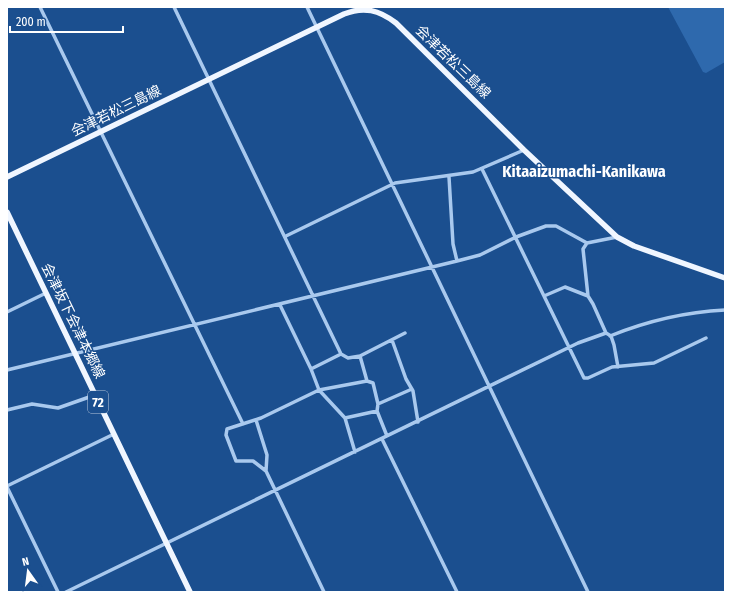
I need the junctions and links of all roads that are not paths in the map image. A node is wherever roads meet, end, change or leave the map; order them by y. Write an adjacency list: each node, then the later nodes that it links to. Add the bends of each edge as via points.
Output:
1 (40, 7): 6 (street)
2 (174, 7): 5 (street)
3 (306, 7): 4 (street)
4 (316, 27): 5 (main road, 会津若松三島線); 7 (main road, 会津若松三島線, via 358,10 371,10 386,15); 11 (street)
5 (210, 79): 6 (main road, 会津若松三島線); 13 (street)
6 (101, 132): 9 (main road, 会津若松三島線); 27 (street)
7 (524, 150): 8 (street); 15 (main road, 会津若松三島線)
8 (482, 169): 10 (street); 14 (street)
9 (7, 177)
10 (449, 177): 11 (street, via 423,178); 17 (street, via 452,240)
11 (392, 185): 13 (street); 18 (street)
12 (7, 212): 20 (main road, 会津坂下会津本郷線 / 72)
13 (286, 236): 21 (street)
14 (516, 237): 16 (street, via 550,225); 17 (street, via 480,255); 22 (street)
15 (617, 237): 16 (street); 19 (main road, 会津若松三島線, via 634,246)
16 (587, 243): 23 (street, via 583,249)
17 (457, 261): 18 (street)
18 (432, 267): 21 (street); 41 (street)
19 (725, 278)
20 (46, 293): 26 (street); 34 (main road, 会津坂下会津本郷線 / 72)
21 (314, 296): 24 (street); 35 (street)
22 (544, 296): 23 (street, via 565,287); 33 (street)
23 (588, 296): 29 (street, via 599,313)
24 (280, 305): 27 (street); 38 (street)
25 (725, 310): 30 (street, via 657,320)
26 (7, 312)
27 (195, 326): 34 (street); 51 (street)
28 (405, 333): 32 (street)
29 (606, 333): 30 (street); 33 (street)
30 (610, 336): 37 (street, via 616,350)
31 (706, 338): 37 (street, via 654,363)
32 (392, 340): 36 (street); 42 (street)
33 (569, 348): 37 (street, via 584,378); 41 (street)
34 (76, 354): 39 (street); 44 (main road, 会津坂下会津本郷線 / 72)
35 (341, 354): 36 (street, via 348,358); 38 (street)
36 (360, 356): 40 (street)
37 (618, 367)
38 (311, 369): 43 (street)
39 (7, 370)
40 (367, 381): 43 (street); 45 (street, via 373,383)
41 (490, 386): 50 (street); 65 (street)
42 (412, 389): 45 (street); 50 (street)
43 (319, 390): 48 (street); 49 (street)
44 (95, 395): 46 (street, via 58,408 32,404); 52 (main road, 会津坂下会津本郷線 / 72)
45 (378, 404): 47 (street)
46 (7, 410)
47 (376, 411): 48 (street); 53 (street)
48 (345, 418): 55 (street)
49 (256, 420): 51 (street); 56 (street, via 267,454)
50 (418, 422): 53 (street)
51 (243, 424): 56 (street, via 226,430 236,461 253,460)
52 (114, 434): 57 (street); 59 (main road, 会津坂下会津本郷線 / 72)
53 (388, 436): 54 (street)
54 (382, 439): 55 (street); 64 (street)
55 (355, 452): 58 (street)
56 (266, 471): 58 (street)
57 (7, 486): 60 (street)
58 (275, 491): 59 (street); 63 (street)
59 (166, 543): 61 (street); 62 (main road, 会津坂下会津本郷線 / 72)
60 (58, 592)
61 (66, 592)
62 (190, 592)
63 (324, 592)
64 (457, 592)
65 (588, 592)

